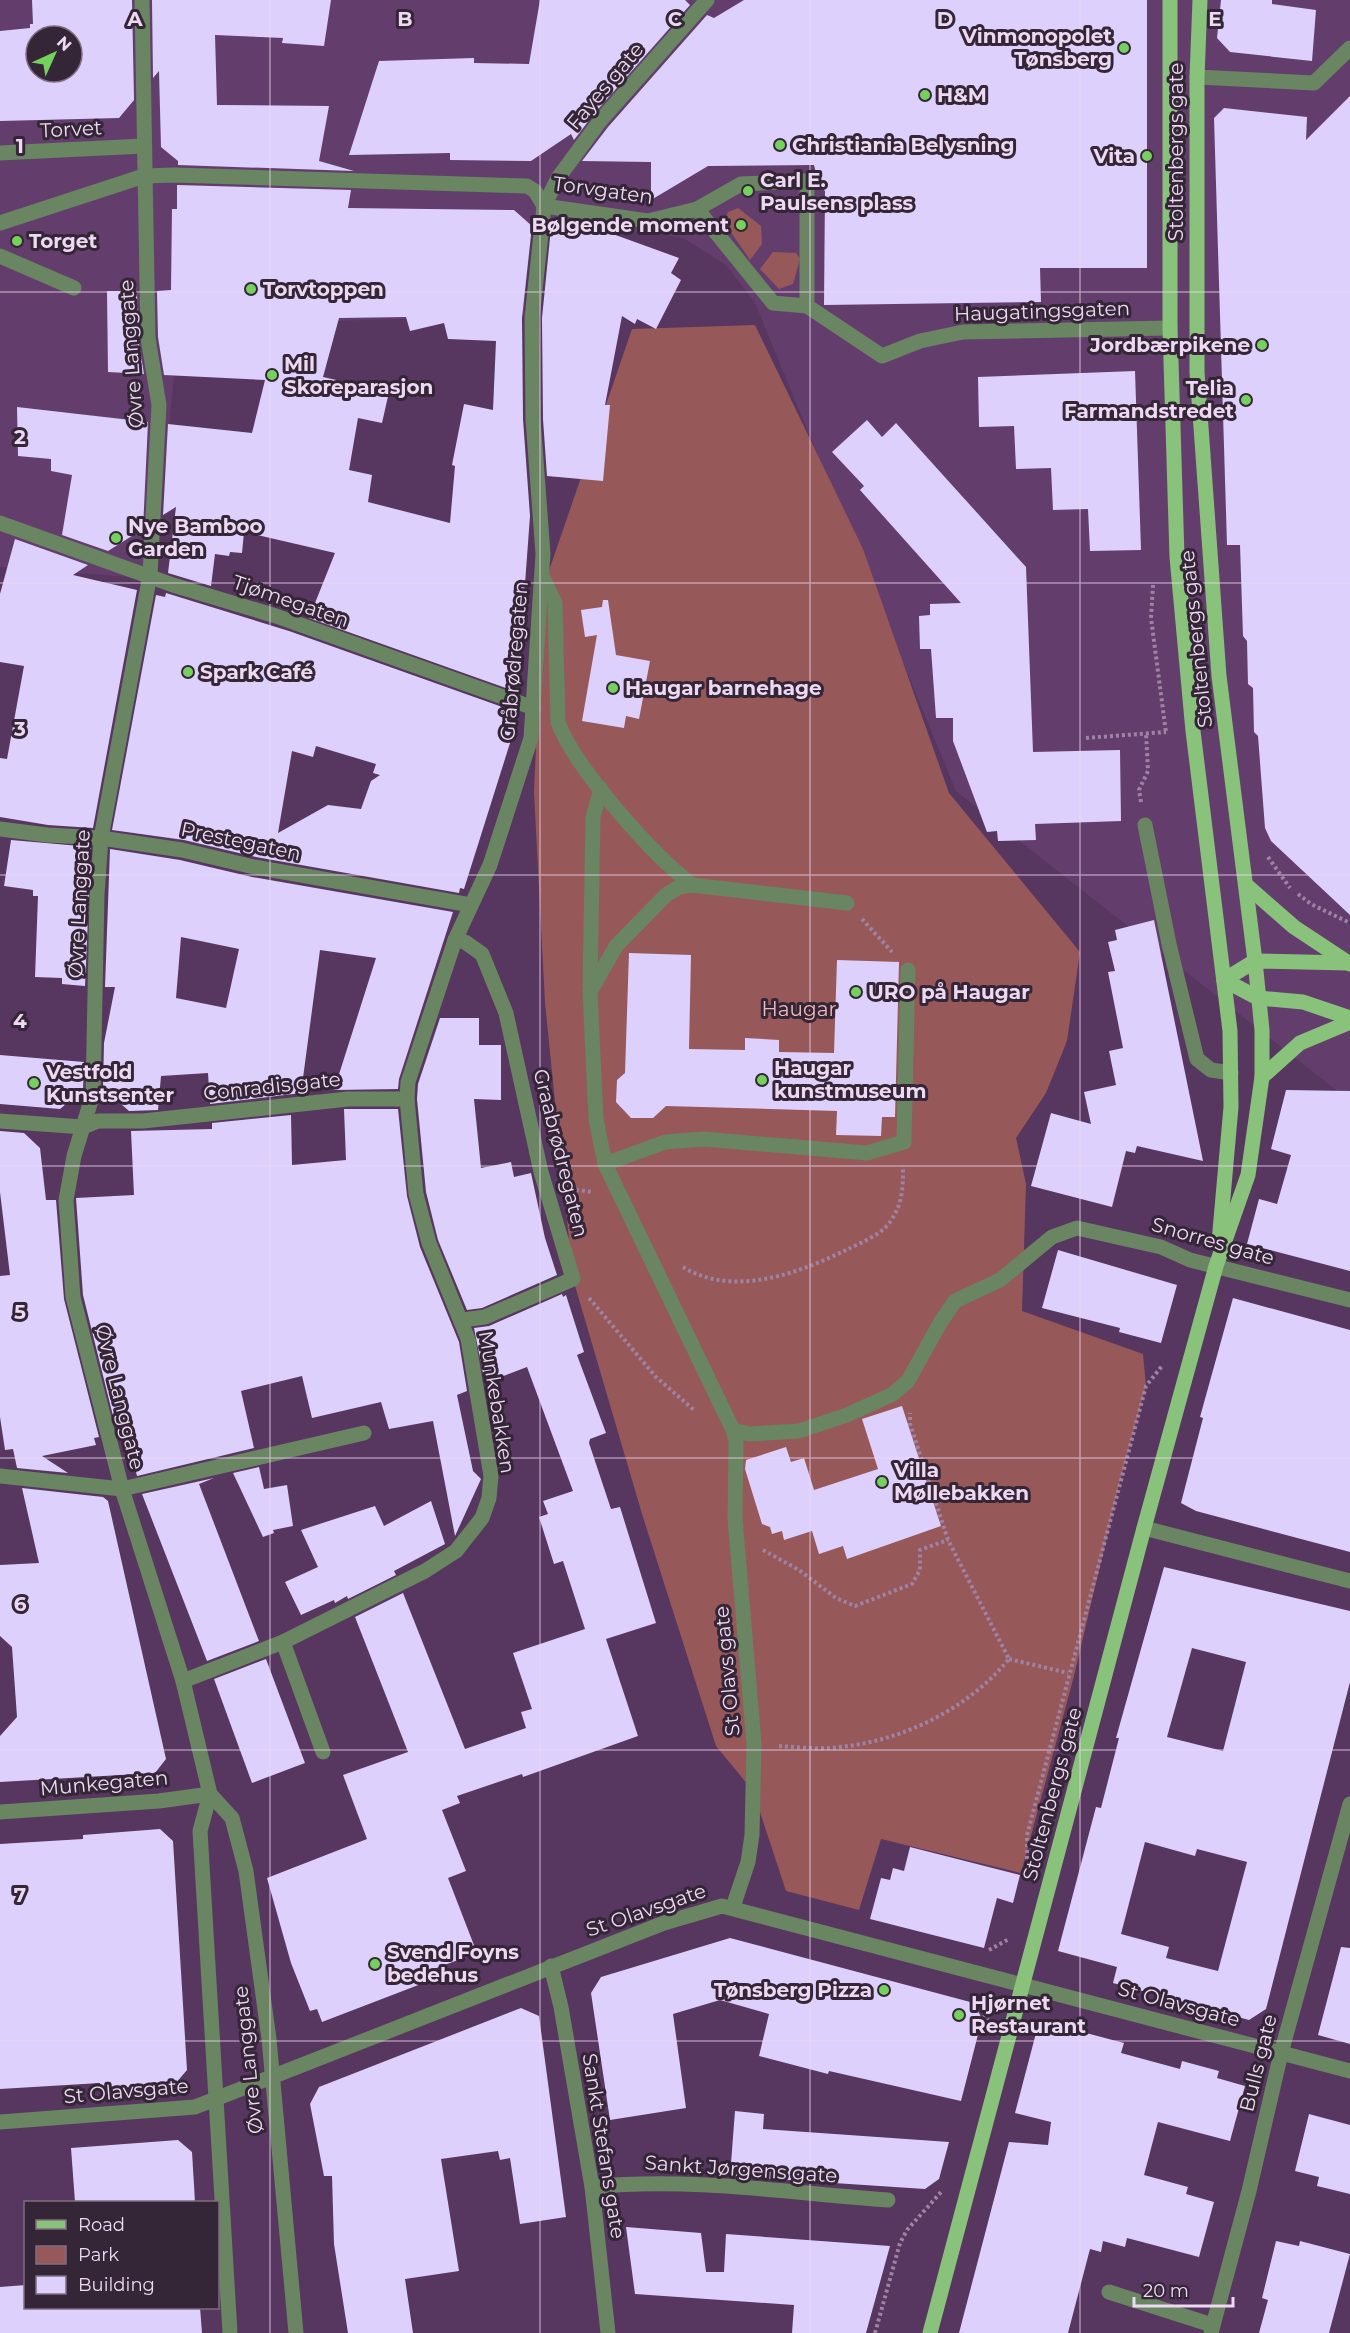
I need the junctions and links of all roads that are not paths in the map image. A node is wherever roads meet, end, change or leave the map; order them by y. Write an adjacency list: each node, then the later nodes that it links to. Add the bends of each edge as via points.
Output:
1 (142, 0): 7 (street, Øvre Langgate)
2 (707, 0): 10 (street, Fayes gate, via 600,121 558,178)
3 (1170, 0): 16 (main road, Stoltenbergs gate)
4 (1200, 0): 6 (main road, Stoltenbergs gate)
5 (1350, 48): 6 (street, via 1314,83)
6 (1197, 77): 26 (main road, Stoltenbergs gate, via 1197,372 1219,676)
7 (144, 146): 8 (street, Torvet); 9 (street, Øvre Langgate)
8 (0, 153)
9 (144, 176): 10 (street, Torvgaten, via 527,186); 12 (street, Torvgaten); 18 (street, Øvre Langgate, via 148,338 159,405)
10 (544, 206): 11 (street, Torvgaten, via 648,221); 19 (street, Gråbrødregaten, via 532,318 532,419 540,490)
11 (697, 208): 15 (street, via 773,303); 15 (street, Torvgaten, via 741,184 807,181)
12 (0, 223)
13 (0, 256): 14 (street)
14 (74, 288)
15 (807, 306): 16 (street, Haugatingsgaten, via 882,356 920,341 963,332)
16 (1170, 328): 33 (main road, Stoltenbergs gate, via 1182,628)
17 (0, 524): 18 (street, Tjømegaten)
18 (150, 575): 20 (street, Tjømegaten); 24 (street, Øvre Langgate)
19 (543, 578): 20 (street, Gråbrødregaten); 21 (street, via 555,603 558,722 563,736)
20 (534, 708): 28 (street, Gråbrødregaten, via 531,738 490,866)
21 (601, 789): 25 (street, via 672,869); 34 (street, St Olavs gate, via 593,817)
22 (1145, 825): 37 (street, via 1197,1059 1211,1070)
23 (0, 829): 24 (street, Prestegaten)
24 (101, 838): 28 (street, Prestegaten); 41 (street, Øvre Langgate, via 93,1094)
25 (692, 885): 27 (street); 34 (street, via 666,895 615,946)
26 (1246, 885): 30 (main road, Stoltenbergs gate); 31 (main road, via 1294,927)
27 (847, 903)
28 (471, 905): 29 (street, Gråbrødregaten)
29 (455, 940): 39 (street, Gråbrødregaten, via 408,1082); 45 (street, Graabrødregaten, via 476,948 489,967 506,1013 541,1172 573,1279 485,1317)
30 (1255, 961): 31 (main road); 33 (main road); 35 (main road, Stoltenbergs gate)
31 (1349, 964)
32 (908, 970): 42 (street, via 903,1142 867,1153 704,1139 665,1142)
33 (1224, 980): 35 (main road); 37 (main road, Stoltenbergs gate)
34 (590, 992): 42 (street, St Olavs gate, via 596,1119)
35 (1258, 998): 36 (main road, via 1302,1002); 38 (main road, Stoltenbergs gate)
36 (1350, 1020): 38 (main road, via 1300,1043)
37 (1231, 1073): 43 (main road, Stoltenbergs gate)
38 (1262, 1077): 43 (main road, Stoltenbergs gate, via 1248,1175)
39 (407, 1099): 41 (street, Conradis gate, via 348,1099 143,1121 98,1121); 45 (street, Munkebakken, via 416,1194 429,1243)
40 (0, 1120): 41 (street, Conradis gate)
41 (83, 1127): 49 (street, Øvre Langgate, via 66,1200 73,1297)
42 (605, 1164): 46 (street, St Olavs gate)
43 (1216, 1266): 44 (street, Snorres gate); 46 (street, Snorres gate, via 1161,1247 1077,1228 1052,1237 999,1280 955,1301 908,1381 893,1394 847,1416 799,1431 750,1434); 50 (main road, Stoltenbergs gate)
44 (1350, 1300)
45 (462, 1320): 52 (street, Munkebakken, via 490,1476 489,1498 482,1518 456,1551 425,1572)
46 (733, 1430): 58 (street, St Olavs gate, via 735,1518 754,1744 752,1835 748,1862)
47 (364, 1433): 49 (street)
48 (0, 1476): 49 (street)
49 (122, 1489): 53 (street, Øvre Langgate)
50 (1144, 1528): 51 (street); 60 (main road, Stoltenbergs gate)
51 (1350, 1581)
52 (283, 1642): 53 (street, Munkebakken); 54 (street)
53 (183, 1681): 55 (street, Øvre Langgate)
54 (323, 1752)
55 (210, 1794): 57 (street, Munkegaten); 63 (street, Øvre Langgate, via 232,1818 246,1870); 64 (street, Øvre Langgate, via 200,1831)
56 (1350, 1804): 61 (street, Bulls gate)
57 (0, 1812)
58 (733, 1907): 59 (street, St Olavsgate, via 722,1906 663,1923); 60 (street, St Olavsgate)
59 (551, 1966): 63 (street, St Olavsgate); 66 (street, Sankt Stefans gate)
60 (1023, 1987): 61 (street, St Olavsgate); 73 (main road, Stoltenbergs gate)
61 (1281, 2053): 62 (street, St Olavsgate); 69 (street, Bulls gate)
62 (1350, 2071)
63 (272, 2075): 64 (street, St Olavsgate); 71 (street, Øvre Langgate)
64 (217, 2099): 65 (street, St Olavsgate, via 185,2109); 70 (street, Øvre Langgate)
65 (0, 2122)
66 (592, 2187): 67 (street, Sankt Jørgens gate, via 672,2184); 72 (street, Sankt Stefans gate)
67 (888, 2200)
68 (1109, 2292): 69 (street)
69 (1211, 2329)
70 (230, 2333)
71 (296, 2333)
72 (608, 2333)
73 (930, 2333)

